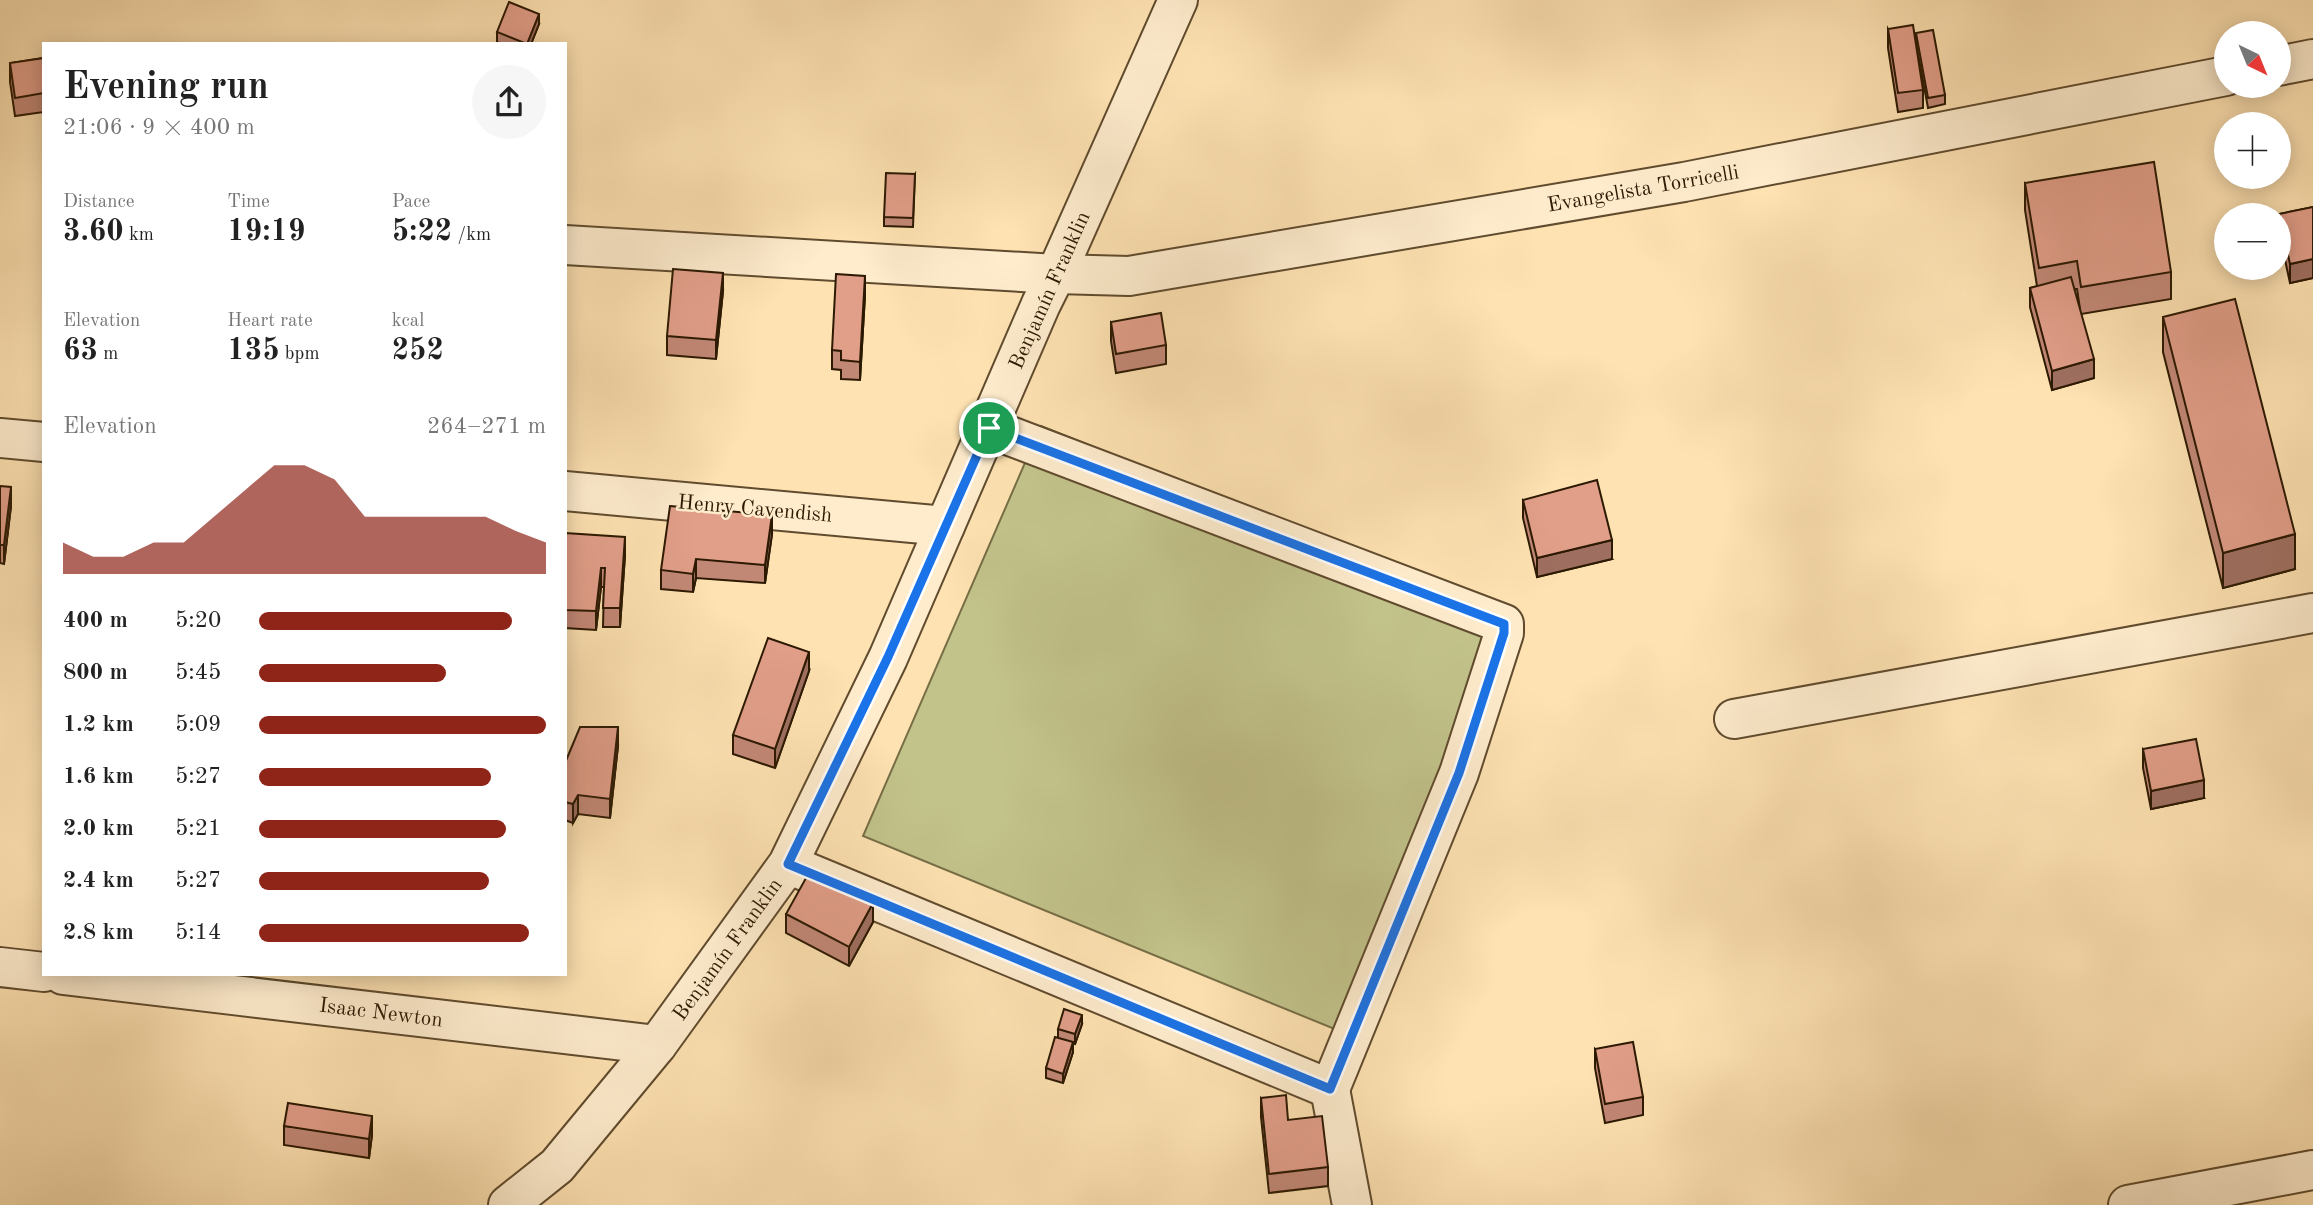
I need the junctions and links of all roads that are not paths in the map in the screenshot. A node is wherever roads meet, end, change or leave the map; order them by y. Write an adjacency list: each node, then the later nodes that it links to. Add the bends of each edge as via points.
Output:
1 (1178, 0): 6 (street, Benjamín Franklin)
2 (2313, 59): 3 (street)
3 (2291, 63)
4 (2214, 78): 6 (street, Evangelista Torricelli, via 1685,182 1183,267 1129,276)
5 (567, 245): 6 (street, Evangelista Torricelli)
6 (1056, 274): 7 (street, Benjamín Franklin)
7 (989, 428): 11 (street, Benjamín Franklin); 19 (street, via 1504,624 1459,773)
8 (0, 438): 9 (street)
9 (42, 442)
10 (567, 491): 11 (street, Henry Cavendish)
11 (945, 526): 14 (street, Benjamín Franklin)
12 (2313, 613): 13 (street)
13 (1734, 719)
14 (788, 864): 18 (street, Benjamín Franklin); 19 (street)
15 (0, 967): 16 (street)
16 (42, 972)
17 (72, 976): 18 (street, Isaac Newton)
18 (657, 1045): 21 (street, Benjamín Franklin, via 557,1166)
19 (1330, 1089): 22 (street)
20 (2313, 1170): 23 (street)
21 (508, 1205)
22 (1352, 1205)
23 (2128, 1205)

